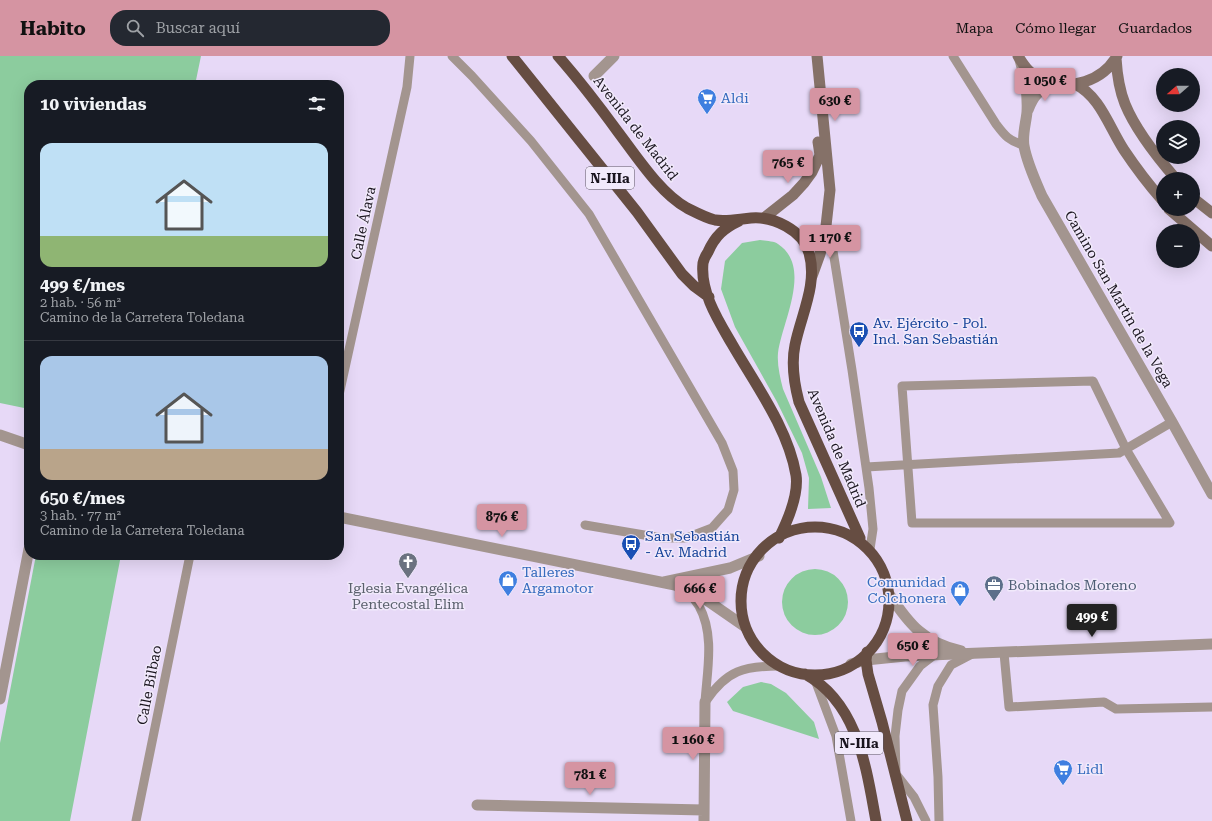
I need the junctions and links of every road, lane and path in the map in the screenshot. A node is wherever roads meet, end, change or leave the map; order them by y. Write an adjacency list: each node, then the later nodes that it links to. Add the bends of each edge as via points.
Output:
1 (410, 56): 27 (lane, Calle Álava, via 407,87)
2 (452, 56): 38 (lane, via 531,141 589,214 722,443 733,471 734,490 728,510 712,528 686,538 662,538)
3 (512, 56): 26 (highway, N-IIIa, via 637,212 682,274)
4 (558, 56): 22 (highway, Avenida de Madrid / N-IIIa, via 665,191 686,207 704,216 715,220)
5 (614, 56): 11 (street)
6 (809, 56): 21 (main road, via 820,155 804,183)
7 (817, 56): 23 (main road, via 830,190)
8 (953, 56): 15 (lane, via 1004,134 1012,142)
9 (1116, 57): 13 (main road, via 1092,80); 16 (main road, via 1125,104 1134,122)
10 (1019, 58): 12 (main road, via 1038,78); 14 (street, Camino San Martín de la Vega, via 1026,86)
11 (594, 76)
12 (1056, 84): 13 (main road); 14 (street, Camino San Martín de la Vega, via 1038,92)
13 (1075, 84): 17 (main road, via 1096,101 1141,175)
14 (1027, 112): 15 (street, Camino San Martín de la Vega)
15 (1024, 144): 28 (street, Camino San Martín de la Vega, via 1032,174 1042,196)
16 (1170, 172)
17 (1156, 193)
18 (1200, 204): 19 (main road)
19 (1212, 213)
20 (1177, 216): 24 (main road)
21 (764, 218): 22 (highway, Avenida de Madrid / N-IIIa); 25 (highway, Avenida de Madrid / N-IIIa, via 786,226 804,242 809,252)
22 (740, 220): 26 (highway, N-IIIa, via 720,232 703,261)
23 (825, 235): 25 (main road); 35 (lane, via 833,250)
24 (1212, 246)
25 (812, 276): 40 (highway, Avenida de Madrid / N-IIIa, via 794,346 794,382 799,402)
26 (709, 297): 39 (highway, N-IIIa, via 716,316 773,414 788,448 796,476 794,497 789,518)
27 (344, 372)
28 (1172, 422): 33 (lane); 36 (street, Camino San Martín de la Vega)
29 (0, 434): 31 (street)
30 (0, 442): 32 (street)
31 (24, 444)
32 (24, 445)
33 (1126, 449): 34 (lane, via 1119,453); 34 (lane, via 1093,381 902,386); 34 (lane, via 1170,524 912,523)
34 (908, 465): 35 (lane)
35 (866, 467): 41 (lane, via 873,529)
36 (1212, 494)
37 (344, 518): 45 (street)
38 (585, 525)
39 (779, 538): 40 (highway, N-IIIa, via 794,531 818,527 844,531); 42 (highway, N-IIIa)
40 (860, 538): 41 (highway, N-IIIa)
41 (870, 549): 47 (highway, N-IIIa, via 886,577)
42 (759, 556): 45 (street, via 730,568); 48 (highway, N-IIIa, via 746,574 742,588)
43 (27, 560): 56 (street)
44 (189, 560): 62 (lane, Calle Bilbao)
45 (661, 582): 46 (street, via 675,585)
46 (690, 594): 48 (street, via 710,602); 57 (lane, via 699,606 707,637 709,653)
47 (889, 594): 51 (street, via 912,626 922,634 944,646); 52 (highway, N-IIIa, via 888,614 883,631)
48 (744, 626): 54 (highway, N-IIIa, via 763,656)
49 (1212, 644): 50 (street)
50 (1004, 653): 51 (street); 58 (lane, via 1008,707 1104,702 1116,709)
51 (973, 654): 53 (street); 68 (lane, via 951,665 938,686 933,705)
52 (866, 656): 53 (street); 55 (highway, N-IIIa, via 839,670); 59 (highway, N-IIIa, via 868,674)
53 (933, 656): 59 (lane, via 920,666 902,691 895,736)
54 (780, 666): 55 (highway, N-IIIa); 57 (lane, via 750,668 734,673 718,684)
55 (810, 676): 64 (lane, via 836,736); 65 (highway, N-IIIa, via 831,694 845,712 857,737)
56 (0, 699)
57 (705, 702): 61 (street)
58 (1212, 707)
59 (896, 774): 66 (highway, N-IIIa); 67 (lane, via 914,797)
60 (476, 805): 61 (street)
61 (704, 810): 63 (street)
62 (136, 821)
63 (704, 821)
64 (850, 821)
65 (876, 821)
66 (907, 821)
67 (926, 821)
68 (940, 821)

